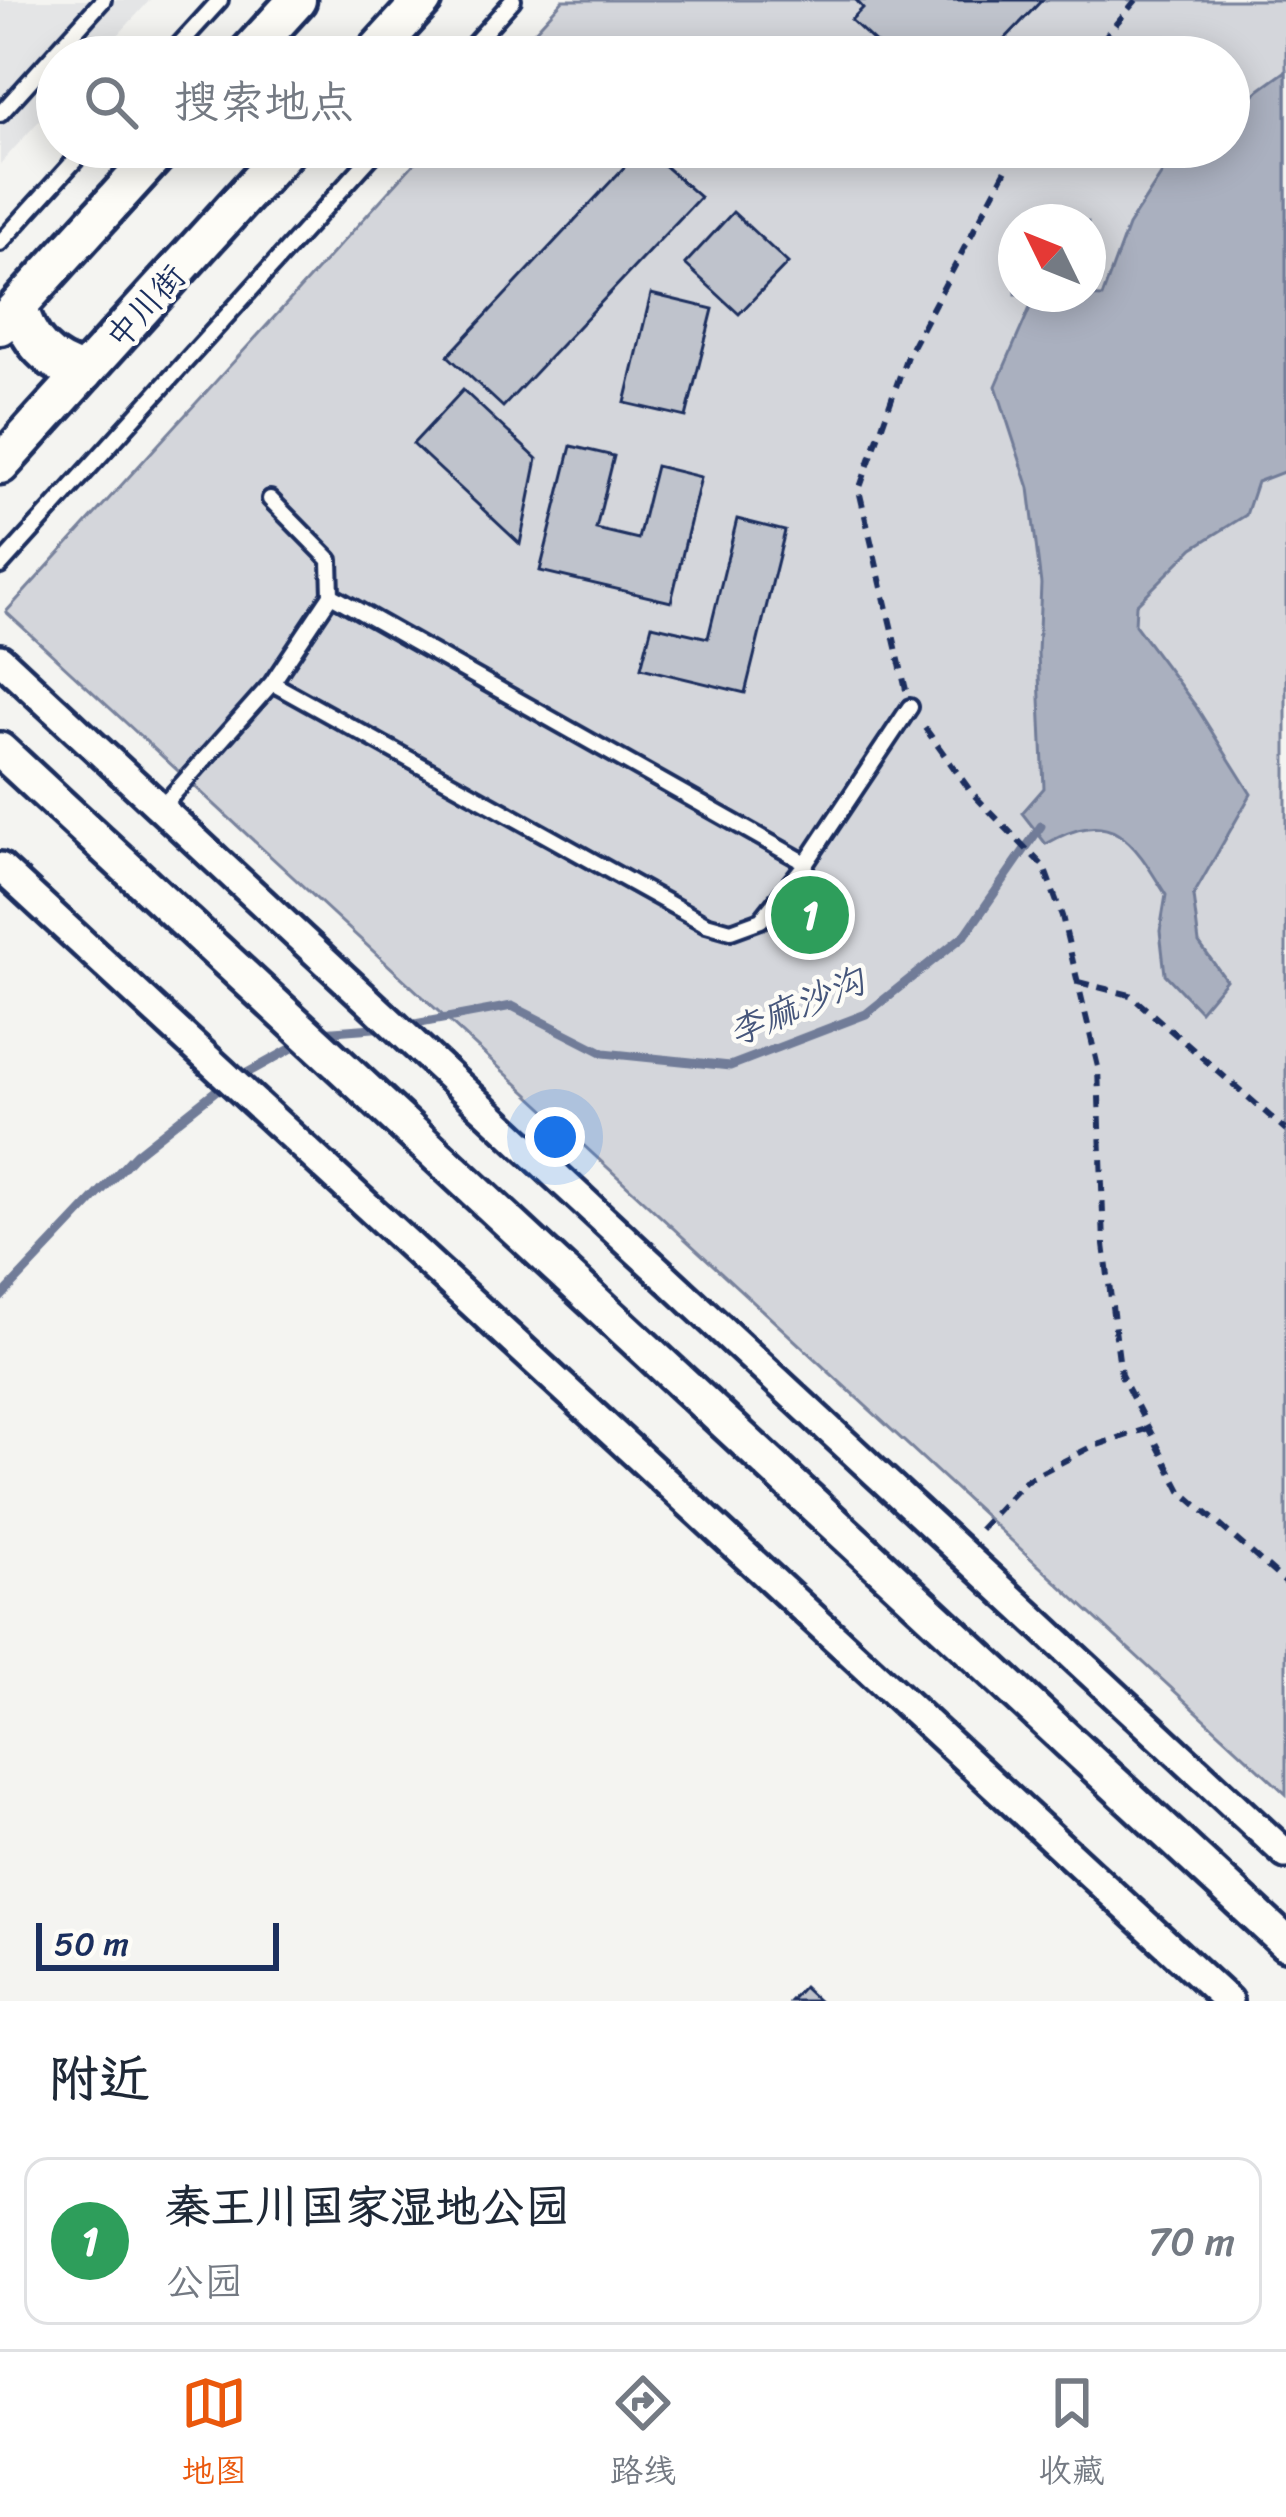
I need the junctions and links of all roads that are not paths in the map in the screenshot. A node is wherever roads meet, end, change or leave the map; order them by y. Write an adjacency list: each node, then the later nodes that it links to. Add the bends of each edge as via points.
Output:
1 (104, 0): 6 (lane)
2 (220, 0): 7 (lane)
3 (297, 0): 8 (main road)
4 (423, 0): 9 (main road)
5 (513, 0): 10 (lane)
6 (71, 36)
7 (187, 36)
8 (264, 36)
9 (390, 36)
10 (480, 36)
11 (36, 75): 12 (lane)
12 (0, 114)
13 (68, 168): 17 (lane)
14 (144, 168): 18 (main road)
15 (270, 168): 19 (main road, 中川街)
16 (361, 168): 22 (lane)
17 (0, 243)
18 (9, 316): 19 (main road, via 42,352)
19 (84, 373): 20 (main road, 中川街)
20 (0, 465)
21 (270, 499): 23 (lane, via 331,560)
22 (0, 566)
23 (331, 595): 25 (lane); 29 (lane)
24 (0, 659): 28 (street)
25 (272, 683): 28 (lane); 29 (lane, via 706,924 731,931 761,920)
26 (910, 707): 29 (lane)
27 (0, 750): 32 (street)
28 (160, 809): 31 (street)
29 (806, 863)
30 (0, 867): 33 (street)
31 (1286, 1854)
32 (1286, 1943)
33 (1228, 2001)

